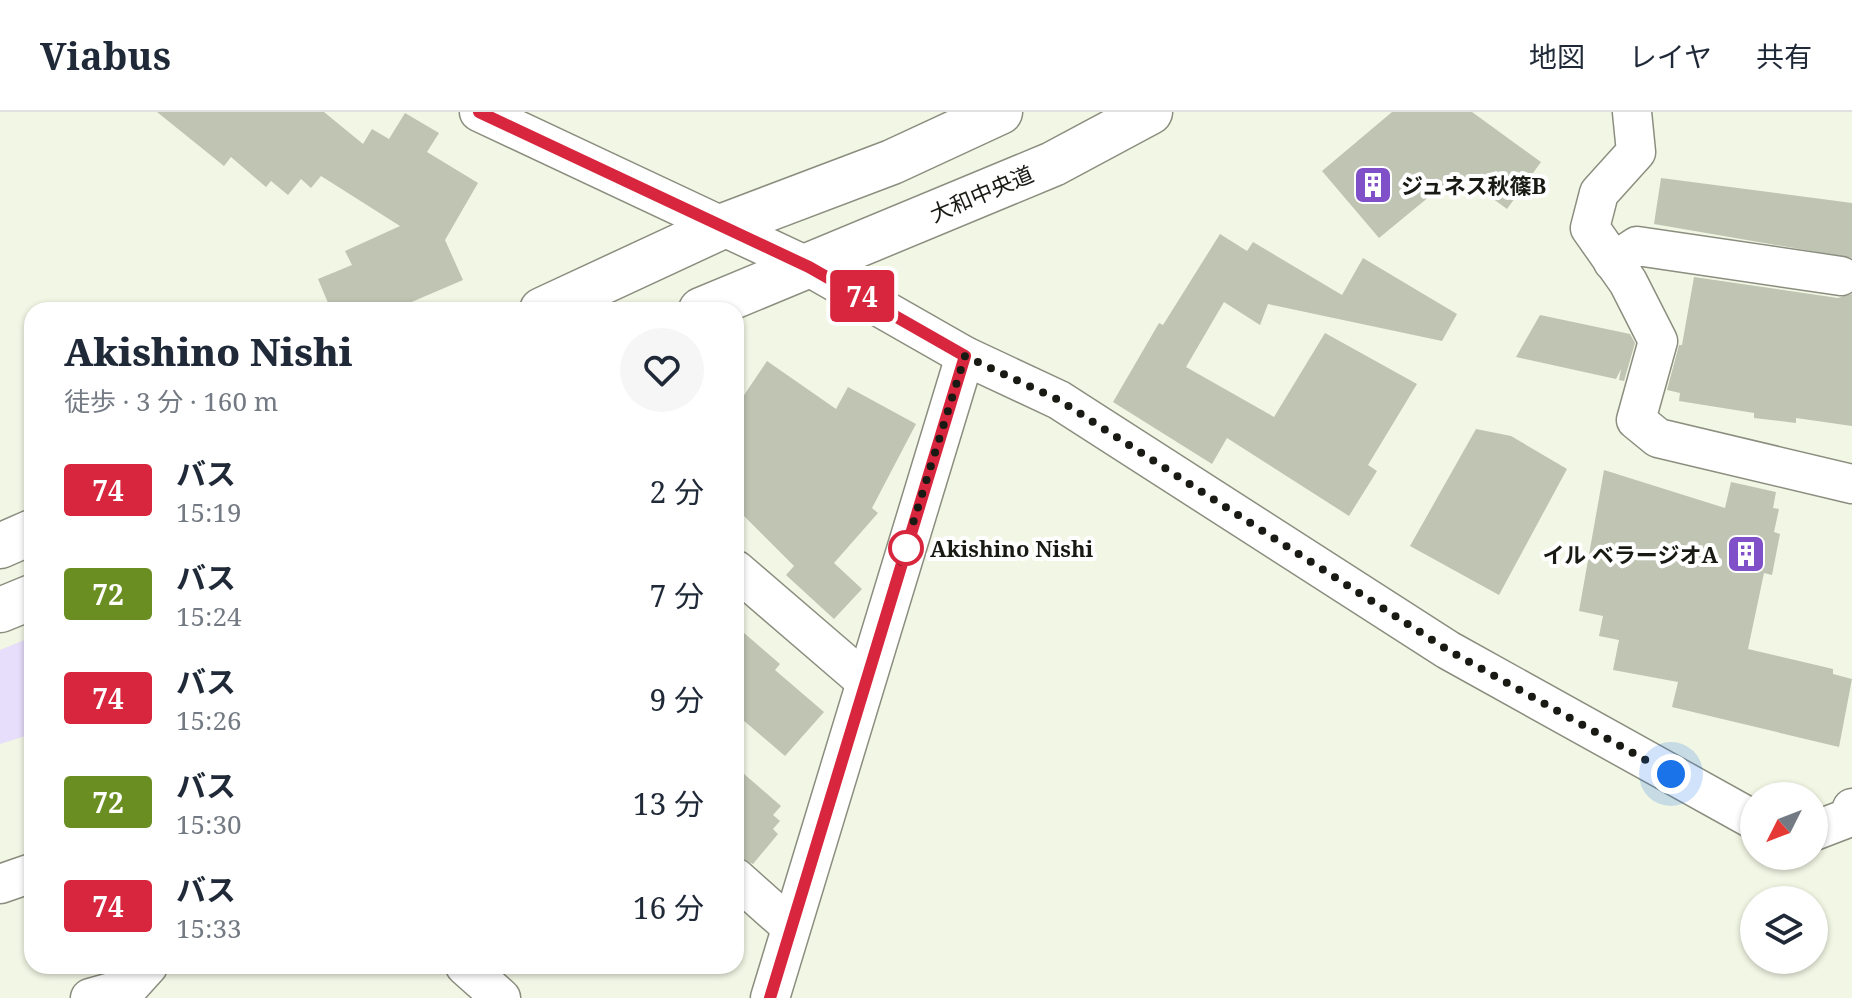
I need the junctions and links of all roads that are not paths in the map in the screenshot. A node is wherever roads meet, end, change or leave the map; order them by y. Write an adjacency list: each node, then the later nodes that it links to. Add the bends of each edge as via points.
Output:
1 (479, 112): 6 (street)
2 (1000, 112): 5 (street)
3 (1150, 112): 8 (street, 大和中央道, via 1053,164)
4 (1632, 112): 7 (street, via 1636,152 1599,193 1590,228)
5 (948, 123): 6 (street, via 892,162)
6 (723, 226): 8 (street); 10 (street)
7 (1613, 262): 9 (street, via 1637,246); 13 (street, via 1658,341 1636,420 1658,438)
8 (809, 267): 11 (street, 大和中央道); 12 (street)
9 (1841, 276)
10 (559, 302)
11 (723, 302)
12 (965, 356): 19 (street); 20 (street, via 1059,400 1448,650)
13 (1852, 484)
14 (24, 536): 15 (street)
15 (0, 546)
16 (744, 577): 19 (street)
17 (24, 600): 18 (street)
18 (0, 610)
19 (865, 681): 24 (street)
20 (1740, 812)
21 (24, 876): 22 (street)
22 (0, 884)
23 (744, 885): 24 (street)
24 (791, 927): 29 (street)
25 (474, 974): 28 (street)
26 (133, 979): 27 (street)
27 (90, 998)
28 (501, 998)
29 (770, 998)

